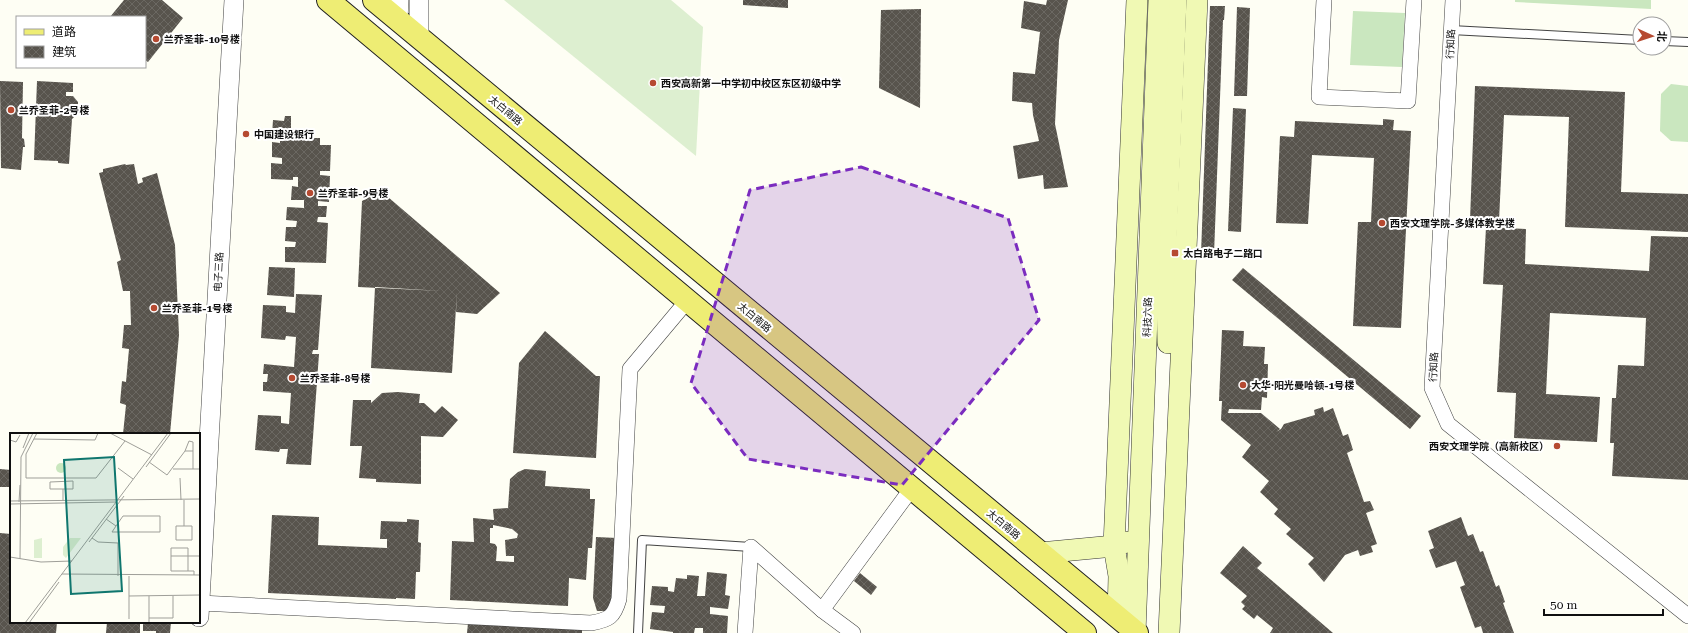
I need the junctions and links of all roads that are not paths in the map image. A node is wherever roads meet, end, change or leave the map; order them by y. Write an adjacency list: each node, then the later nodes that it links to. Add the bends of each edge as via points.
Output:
1 (234, 0): 24 (street, 电子三路)
2 (328, 0): 18 (main road)
3 (374, 0): 12 (main road, 太白南路)
4 (419, 0): 14 (street)
5 (1137, 0): 21 (main road)
6 (1159, 0): 20 (main road, 科技六路)
7 (1176, 0): 36 (main road, 科技六路, via 1166,241 1169,323)
8 (1197, 0): 37 (main road)
9 (1324, 0): 10 (street, via 1319,97 1408,100)
10 (1414, 0)
11 (1453, 0): 13 (street, 行知路)
12 (399, 10): 14 (main road, 太白南路)
13 (1451, 30): 15 (lane); 27 (street, 行知路, via 1432,388 1448,424)
14 (419, 38): 23 (main road, 太白南路)
15 (1632, 40)
16 (1672, 41): 17 (lane)
17 (1688, 42)
18 (687, 301): 19 (main road); 25 (street, via 630,369 619,599 616,610 606,620 591,623)
19 (912, 488): 26 (street); 35 (main road)
20 (1138, 539): 21 (main road); 30 (main road, 科技六路)
21 (1114, 546): 23 (main road); 28 (main road, via 1119,576)
22 (751, 547): 26 (street); 32 (lane, via 642,540); 33 (street)
23 (1040, 554): 28 (main road, 太白南路)
24 (200, 593)
25 (200, 610)
26 (822, 610): 34 (street)
27 (1688, 616)
28 (1118, 617): 30 (main road, 太白南路)
29 (199, 623): 31 (street)
30 (1136, 632)
31 (198, 633)
32 (638, 633)
33 (745, 633)
34 (853, 633)
35 (1085, 633)
36 (1158, 633)
37 (1170, 633)

